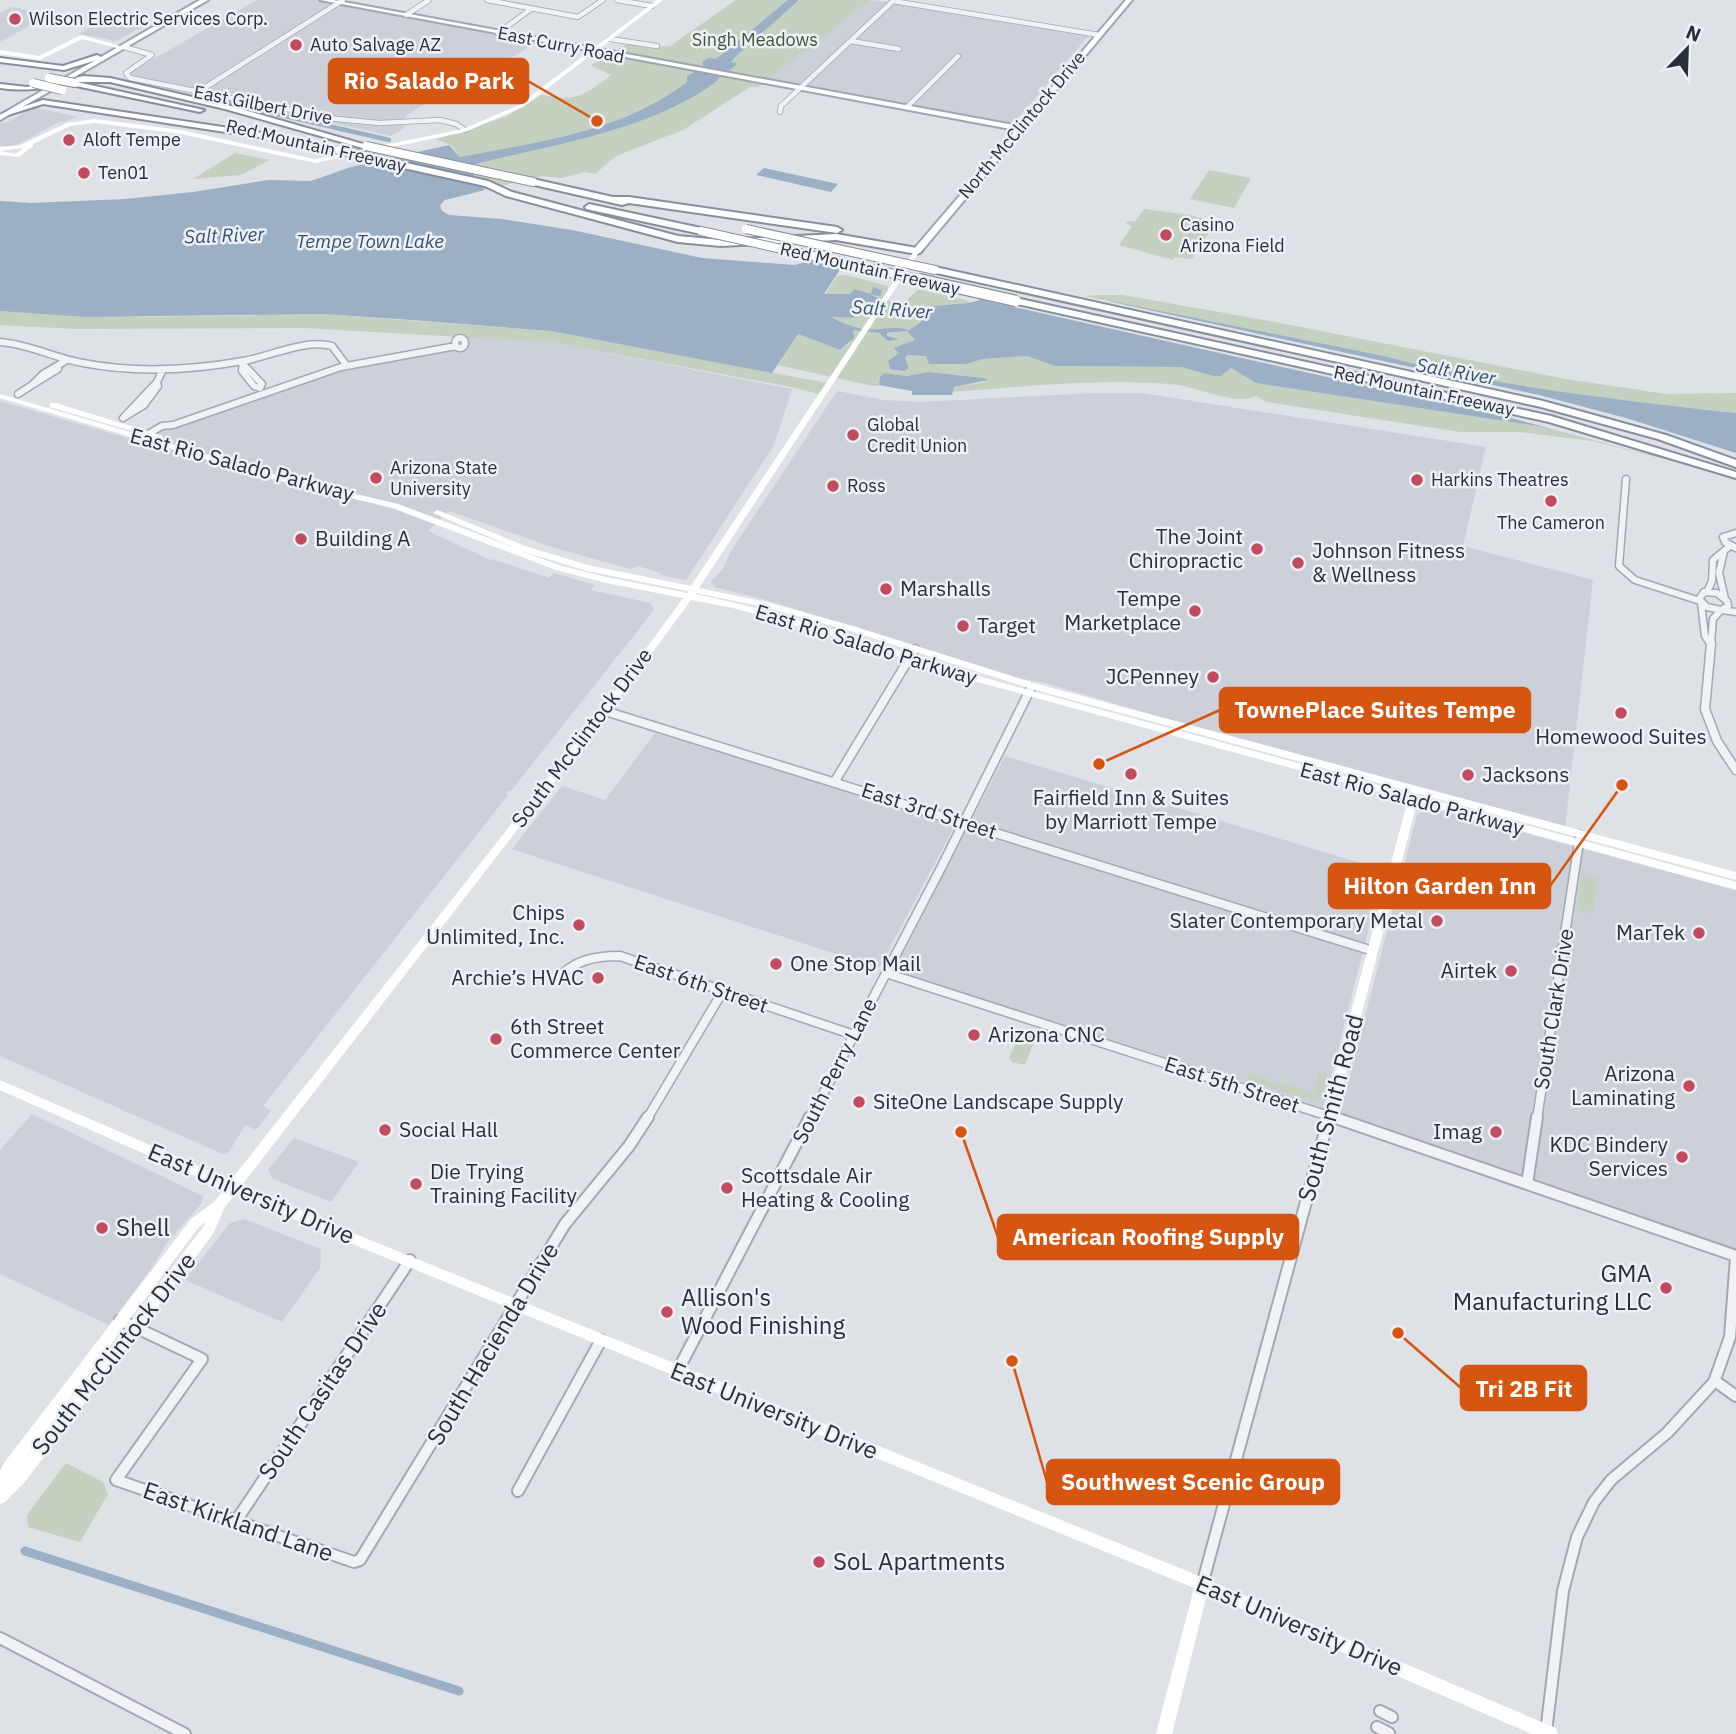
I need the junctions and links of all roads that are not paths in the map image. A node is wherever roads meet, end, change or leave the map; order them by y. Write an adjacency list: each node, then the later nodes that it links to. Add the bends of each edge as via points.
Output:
1 (196, 0): 19 (main road)
2 (205, 0): 19 (main road)
3 (323, 0): 10 (main road, East Curry Road)
4 (429, 0): 14 (street)
5 (487, 0): 13 (street)
6 (603, 0): 13 (street, via 578,17)
7 (617, 0): 12 (street)
8 (660, 0): 12 (main road)
9 (1129, 0): 16 (main road, North McClintock Drive)
10 (341, 1): 14 (main road, East Curry Road); 33 (street)
11 (893, 1): 16 (street); 18 (street)
12 (652, 6): 17 (main road)
13 (531, 9): 15 (street)
14 (408, 14): 15 (main road, East Curry Road)
15 (500, 31): 22 (main road, East Curry Road)
16 (1099, 35): 39 (main road, North McClintock Drive)
17 (610, 39): 20 (street); 22 (main road)
18 (851, 41): 21 (street); 32 (street)
19 (120, 46): 23 (main road, East Gilbert Drive, via 81,37 40,58); 25 (main road); 33 (street, East Gilbert Drive, via 152,55 126,73 127,77)
20 (657, 46)
21 (900, 49)
22 (596, 50): 32 (main road, East Curry Road); 40 (main road, via 522,106)
23 (0, 52)
24 (958, 56): 36 (street)
25 (103, 58): 27 (highway, via 72,68); 29 (highway, via 88,72); 31 (main road)
26 (0, 60): 27 (highway)
27 (43, 67): 31 (highway, via 56,71)
28 (0, 68): 31 (highway, Red Mountain Freeway)
29 (110, 80): 31 (highway); 43 (highway)
30 (1, 83): 31 (highway, Red Mountain Freeway); 31 (highway, via 27,89); 34 (highway, via 24,93)
31 (56, 83): 34 (main road); 35 (highway, via 53,100); 38 (main road); 42 (highway, Red Mountain Freeway); 43 (highway, Red Mountain Freeway)
32 (800, 88): 36 (main road, East Curry Road); 37 (street, via 781,106)
33 (198, 92): 40 (street, East Gilbert Drive, via 337,119 379,123 440,120)
34 (17, 102): 38 (main road)
35 (71, 107): 38 (highway, via 39,102); 42 (highway)
36 (907, 107): 39 (main road, East Curry Road)
37 (780, 113)
38 (3, 114)
39 (1019, 128): 49 (main road, North McClintock Drive)
40 (465, 130): 41 (main road, via 328,160 105,121 69,124)
41 (39, 139): 44 (main road); 45 (main road)
42 (291, 140): 47 (highway, Red Mountain Freeway, bridge)
43 (366, 146): 48 (highway, Red Mountain Freeway, bridge)
44 (14, 149): 45 (main road); 46 (main road)
45 (25, 150): 46 (main road, via 17,156)
46 (2, 152)
47 (505, 190): 49 (highway, via 678,239 721,243 836,237); 65 (highway, Red Mountain Freeway, bridge, via 1491,405 1576,425)
48 (613, 200): 49 (highway, via 804,225); 62 (highway, Red Mountain Freeway, bridge, via 1524,399)
49 (917, 252): 69 (main road, South McClintock Drive, bridge)
50 (0, 342): 52 (street, via 18,343)
51 (456, 346): 54 (street)
52 (67, 360): 55 (street); 58 (street)
53 (244, 364): 54 (street, via 319,342 332,346); 55 (street); 57 (street)
54 (347, 366): 57 (street)
55 (163, 369): 60 (street, via 157,382)
56 (0, 389): 58 (main road, East Rio Salado Parkway)
57 (262, 390): 61 (street)
58 (18, 394): 60 (main road, East Rio Salado Parkway)
59 (0, 396): 60 (main road, East Rio Salado Parkway)
60 (116, 423): 61 (main road, East Rio Salado Parkway); 69 (main road, East Rio Salado Parkway, via 275,477 395,506 559,568)
61 (150, 433): 69 (main road, East Rio Salado Parkway, via 399,500 575,564)
62 (1682, 443): 63 (highway); 64 (highway, Red Mountain Freeway)
63 (1736, 458)
64 (1736, 464)
65 (1736, 478)
66 (1626, 479): 70 (street, via 1619,566 1634,580)
67 (1736, 533): 68 (street, via 1724,535)
68 (1730, 548): 70 (street, via 1713,560 1713,582); 71 (street, via 1720,573)
69 (692, 592): 76 (main road, East Rio Salado Parkway, via 785,610); 78 (main road, South McClintock Drive)
70 (1702, 597): 71 (street, via 1717,593); 73 (street, via 1711,609); 75 (street)
71 (1726, 600): 72 (street); 73 (street, via 1728,606)
72 (1736, 604)
73 (1721, 610): 74 (street); 75 (street, via 1713,619)
74 (1736, 612)
75 (1709, 642): 79 (street, via 1704,696 1707,718)
76 (913, 654): 77 (main road, East Rio Salado Parkway); 80 (street)
77 (1031, 690): 81 (main road, East Rio Salado Parkway); 82 (street, South Perry Lane)
78 (604, 711): 80 (street, East 3rd Street); 94 (main road, South McClintock Drive)
79 (1736, 770)
80 (835, 782): 82 (street, East 3rd Street)
81 (1414, 798): 83 (main road, East Rio Salado Parkway); 86 (main road, South Smith Road)
82 (964, 822): 86 (street, East 3rd Street); 87 (street, South Perry Lane)
83 (1580, 840): 84 (main road, East Rio Salado Parkway); 85 (main road, East Rio Salado Parkway); 93 (street, South Clark Drive)
84 (1736, 876)
85 (1736, 886)
86 (1373, 951): 92 (main road, South Smith Road)
87 (886, 973): 90 (street, South Perry Lane); 92 (street, East 5th Street)
88 (556, 980): 89 (street, East 6th Street, via 574,962 598,955 620,956)
89 (723, 991): 90 (street, East 6th Street); 98 (street, South Hacienda Drive, via 638,1135 579,1203)
90 (851, 1034): 102 (street, South Perry Lane)
91 (0, 1085): 94 (main road, East University Drive)
92 (1329, 1116): 93 (street, East 5th Street); 110 (street, South Smith Road)
93 (1527, 1184): 96 (street, East 5th Street)
94 (233, 1188): 95 (main road, South McClintock Drive); 97 (main road, East University Drive)
95 (219, 1205): 99 (main road, South McClintock Drive, via 195,1223); 100 (main road, South McClintock Drive, via 209,1230)
96 (1736, 1257): 103 (street, via 1726,1354)
97 (410, 1260): 98 (main road, East University Drive); 108 (street, South Casitas Drive)
98 (518, 1305): 101 (main road, East University Drive); 109 (street, South Hacienda Drive)
99 (120, 1320): 100 (street); 105 (main road, South McClintock Drive)
100 (134, 1327): 107 (main road, South McClintock Drive); 108 (street, East Kirkland Lane, via 202,1359 116,1480)
101 (601, 1340): 102 (main road, East University Drive); 106 (street)
102 (677, 1371): 110 (main road, East University Drive)
103 (1715, 1381): 104 (street); 112 (street, via 1667,1434 1604,1487 1586,1515 1564,1593)
104 (1736, 1396)
105 (0, 1485)
106 (518, 1491)
107 (0, 1497)
108 (236, 1521): 109 (street, East Kirkland Lane, via 354,1562)
109 (360, 1560)
110 (1202, 1585): 112 (main road, East University Drive); 114 (main road, South Smith Road)
111 (0, 1638): 113 (street)
112 (1548, 1733)
113 (185, 1734)
114 (1164, 1734)

